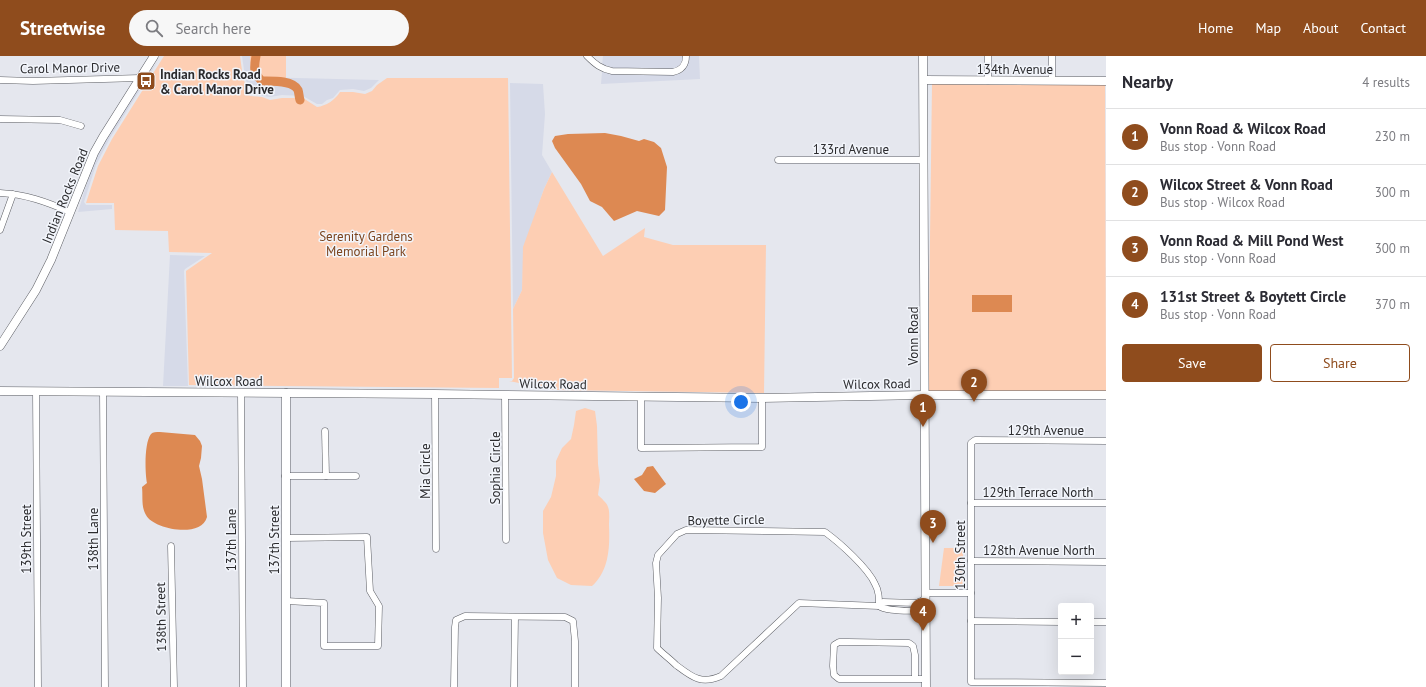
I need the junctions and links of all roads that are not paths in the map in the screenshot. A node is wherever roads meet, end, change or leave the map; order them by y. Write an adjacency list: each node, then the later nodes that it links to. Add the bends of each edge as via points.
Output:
1 (154, 56): 7 (street, Indian Rocks Road)
2 (586, 56): 3 (street, via 604,70 673,72 683,67)
3 (686, 56)
4 (924, 56): 9 (street, Vonn Road)
5 (988, 56): 11 (street)
6 (1052, 56): 10 (street)
7 (140, 78): 8 (street, Carol Manor Drive); 19 (street, Indian Rocks Road, via 94,153)
8 (0, 80)
9 (924, 80): 11 (street, 134th Avenue); 16 (street, Vonn Road)
10 (1052, 80): 11 (street, 134th Avenue); 12 (street, 134th Avenue)
11 (988, 81)
12 (1106, 81)
13 (0, 119): 14 (street, via 60,120)
14 (81, 126)
15 (778, 160): 16 (street, 133rd Avenue)
16 (924, 160): 29 (street, Vonn Road)
17 (0, 192): 18 (street)
18 (13, 194): 19 (street, via 39,199); 20 (street)
19 (70, 212): 21 (street, Indian Rocks Road, via 36,290)
20 (0, 230)
21 (0, 346)
22 (0, 391): 23 (street, Wilcox Road)
23 (36, 392): 24 (street, Wilcox Road); 60 (street, 139th Street)
24 (103, 392): 25 (street, Wilcox Road); 61 (street, 138th Lane)
25 (241, 393): 26 (street, Wilcox Road); 63 (street, 137th Lane)
26 (286, 393): 27 (street, Wilcox Road); 36 (street, 137th Street)
27 (435, 394): 28 (street, Wilcox Road); 44 (street, Mia Circle)
28 (505, 395): 31 (street, Wilcox Road); 42 (street, Sophia Circle)
29 (925, 395): 30 (street, Wilcox Road); 32 (street, Wilcox Road); 48 (street, Vonn Road)
30 (1106, 395)
31 (641, 397): 32 (street, Wilcox Road); 32 (street, via 641,448 661,449 762,447)
32 (762, 398)
33 (326, 431): 37 (street)
34 (985, 441): 35 (street, 129th Avenue); 39 (street, 130th Street, via 975,440 971,443)
35 (1106, 441)
36 (285, 476): 37 (street); 41 (street, 137th Street)
37 (326, 476): 38 (street)
38 (356, 476)
39 (971, 503): 40 (street, 129th Terrace North); 45 (street, 130th Street)
40 (1106, 503)
41 (286, 538): 49 (street, 137th Street); 49 (street, via 368,537 370,591 378,606 378,646 324,646 324,603)
42 (506, 540)
43 (171, 546): 62 (street, 138th Street)
44 (436, 549)
45 (971, 561): 46 (street, 128th Avenue North); 47 (street, 130th Street)
46 (1106, 562)
47 (971, 593): 48 (street, Boyette Circle); 53 (street, 130th Street)
48 (926, 596): 50 (street, Boyette Circle, via 916,603 883,602); 51 (street, Vonn Road)
49 (286, 601): 64 (street, 137th Street)
50 (879, 606): 50 (street, Boyette Circle, via 798,603 721,676 713,680 703,680 693,677 657,648 656,563 658,555 669,541 686,530 826,532 871,575 879,596); 51 (street, Boyette Circle, via 885,609)
51 (926, 612): 58 (street, Vonn Road)
52 (515, 617): 65 (street, via 465,616 456,620); 66 (street); 67 (street, via 564,617 573,621)
53 (971, 621): 54 (street); 59 (street, 130th Street, via 971,682)
54 (1058, 622)
55 (1094, 622): 56 (street)
56 (1106, 622)
57 (915, 679): 57 (street, via 839,679 834,675 834,645 844,642 909,643 913,646 915,655); 58 (street)
58 (926, 683)
59 (1106, 683)
60 (38, 687)
61 (105, 687)
62 (174, 687)
63 (244, 687)
64 (286, 687)
65 (454, 687)
66 (514, 687)
67 (575, 687)

